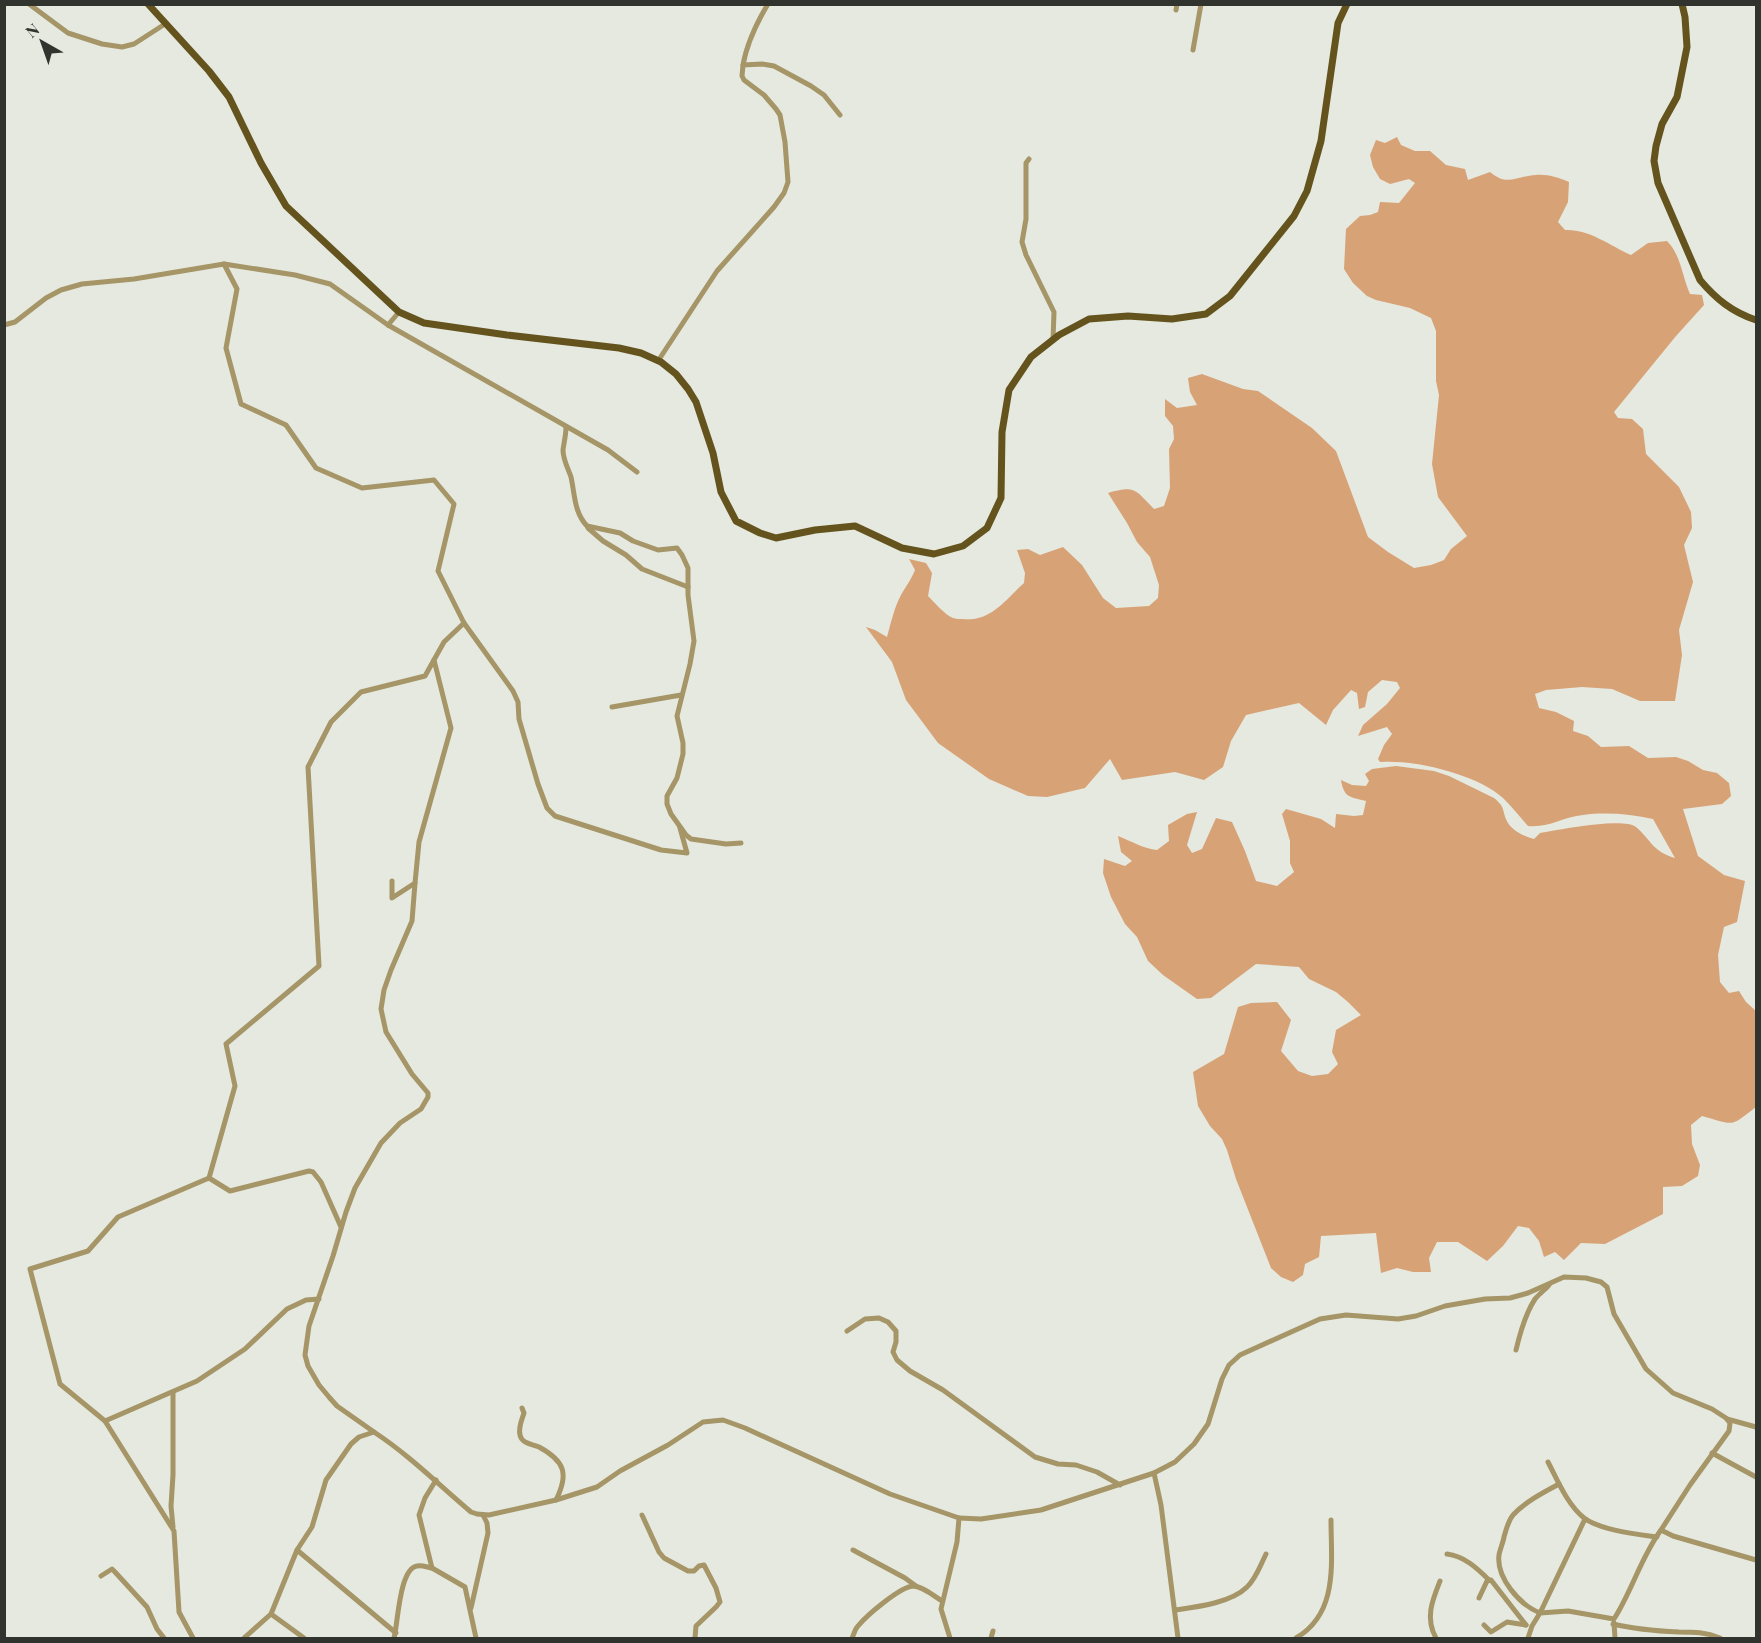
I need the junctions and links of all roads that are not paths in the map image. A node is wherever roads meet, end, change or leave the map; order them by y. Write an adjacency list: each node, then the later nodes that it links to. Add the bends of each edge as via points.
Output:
1 (29, 4): 7 (street, via 68,33 122,47 134,44)
2 (148, 4): 7 (main road)
3 (768, 4): 9 (street, via 746,49)
4 (1201, 4): 8 (street)
5 (1347, 4): 17 (main road, via 1338,23 1321,141 1307,191 1294,216 1230,296 1206,314 1172,320 1128,316 1089,319)
6 (1682, 4): 14 (main road, via 1687,47 1677,97 1662,124 1656,146 1658,183 1700,280 1739,314)
7 (165, 24): 13 (main road, via 230,97 286,206)
8 (1193, 50)
9 (743, 65): 10 (street, via 774,66 824,95); 18 (street, via 744,80 780,114 788,182 774,207 717,271)
10 (840, 115)
11 (1029, 159): 17 (street, via 1022,242 1054,312)
12 (224, 264): 15 (street, via 82,284 61,290 15,322); 16 (street, via 330,284); 25 (street, via 237,290 226,348 241,404 286,425 316,468 362,488 434,480 454,504 438,571)
13 (399, 312): 16 (street); 18 (main road, via 424,323 619,348)
14 (1756, 320)
15 (4, 325)
16 (388, 325): 19 (street)
17 (1053, 340): 18 (main road, via 1031,357 1009,390 1002,432 1001,498 987,528 963,546 934,554 902,548 855,526 776,538 736,521 721,492 696,402 676,374)
18 (658, 361)
19 (566, 427): 20 (street, via 608,450); 21 (street, via 565,462 576,507)
20 (637, 472)
21 (587, 526): 22 (street, via 642,569); 23 (street, via 620,533 658,550 677,548 688,565)
22 (679, 584): 23 (street); 24 (street)
23 (688, 587): 24 (street)
24 (688, 595): 27 (street, via 693,641)
25 (464, 623): 26 (street, via 444,642); 29 (street, via 513,690 538,784 547,808 555,816 661,850 687,853)
26 (434, 660): 32 (street, via 451,728 419,842); 33 (street, via 425,676 361,692 331,722 308,767 319,966 226,1044 235,1086)
27 (681, 695): 28 (street); 29 (street, via 677,716 683,754 667,796 669,809)
28 (612, 707)
29 (680, 827): 30 (street, via 697,840)
30 (741, 843)
31 (392, 881): 32 (street, via 392,898)
32 (415, 883): 34 (street, via 412,921 388,980 381,1009 386,1032 428,1097 421,1109 381,1143 355,1188)
33 (209, 1178): 34 (street, via 230,1191 313,1172); 44 (street, via 118,1217 88,1251 30,1269 60,1384)
34 (341, 1227): 38 (street)
35 (1552, 1282): 36 (street); 37 (street); 43 (street, via 1564,1277 1601,1282 1607,1287 1614,1314 1646,1370 1673,1393)
36 (1528, 1293): 37 (street); 49 (street, via 1445,1306 1398,1319 1346,1315 1320,1319 1240,1355 1229,1365 1208,1424 1194,1444 1175,1462)
37 (1536, 1297): 40 (street)
38 (319, 1299): 41 (street, via 287,1309 245,1349); 46 (street, via 307,1333 308,1366 337,1406)
39 (847, 1331): 53 (street, via 865,1319 888,1322 896,1331 893,1352 910,1371 943,1390 1035,1457 1076,1465)
40 (1516, 1350)
41 (173, 1392): 44 (street); 61 (street)
42 (522, 1408): 54 (street, via 520,1437 563,1467 564,1479)
43 (1726, 1418): 45 (street); 47 (street, via 1730,1427)
44 (105, 1421): 61 (street)
45 (1756, 1427)
46 (374, 1432): 51 (street); 63 (street, via 351,1444 326,1480 312,1527)
47 (1712, 1453): 50 (street); 60 (street)
48 (1548, 1462): 52 (street)
49 (1155, 1473): 53 (street); 76 (street)
50 (1756, 1477)
51 (436, 1480): 55 (street, via 471,1512); 68 (street, via 419,1515)
52 (1559, 1484): 58 (street); 77 (street, via 1514,1514 1499,1555 1501,1573 1512,1590 1525,1605)
53 (1120, 1485): 57 (street, via 1041,1510 981,1519)
54 (556, 1500): 55 (street); 57 (street, via 597,1487 703,1422 723,1420 890,1494)
55 (483, 1515): 75 (street, via 488,1533)
56 (642, 1515): 89 (street, via 664,1558 688,1571 704,1565 716,1588 720,1602 696,1626)
57 (959, 1518): 74 (street)
58 (1586, 1519): 62 (street, via 1616,1530); 77 (street)
59 (1331, 1520): 94 (street, via 1332,1575 1327,1602 1315,1623)
60 (1661, 1530): 62 (street); 67 (street)
61 (174, 1532): 85 (street, via 179,1612)
62 (1656, 1537): 79 (street)
63 (297, 1550): 78 (street); 83 (street)
64 (853, 1550): 72 (street)
65 (1266, 1554): 76 (street, via 1243,1590 1214,1603)
66 (1447, 1554): 70 (street, via 1463,1558)
67 (1756, 1560)
68 (432, 1568): 75 (street, via 465,1587); 83 (street, via 418,1565 411,1570 400,1599)
69 (101, 1576): 84 (street, via 112,1569 147,1607)
70 (1489, 1580): 73 (street); 81 (street)
71 (1440, 1581): 95 (street, via 1430,1613)
72 (916, 1586): 74 (street); 90 (street, via 882,1604 859,1625)
73 (1479, 1598)
74 (942, 1601): 91 (street, via 941,1613)
75 (471, 1610): 88 (street)
76 (1174, 1610): 93 (street)
77 (1540, 1613): 79 (street, via 1568,1611); 81 (street)
78 (271, 1614): 86 (street); 87 (street)
79 (1614, 1621): 97 (street); 98 (street, via 1636,1628 1699,1632)
80 (1484, 1625): 81 (street, via 1491,1632 1507,1622)
81 (1529, 1625): 96 (street)
82 (993, 1631): 92 (street)
83 (395, 1635)
84 (164, 1638)
85 (193, 1638)
86 (244, 1638)
87 (304, 1638)
88 (476, 1638)
89 (695, 1638)
90 (852, 1638)
91 (950, 1638)
92 (991, 1638)
93 (1179, 1638)
94 (1296, 1638)
95 (1436, 1638)
96 (1528, 1638)
97 (1615, 1638)
98 (1720, 1638)

